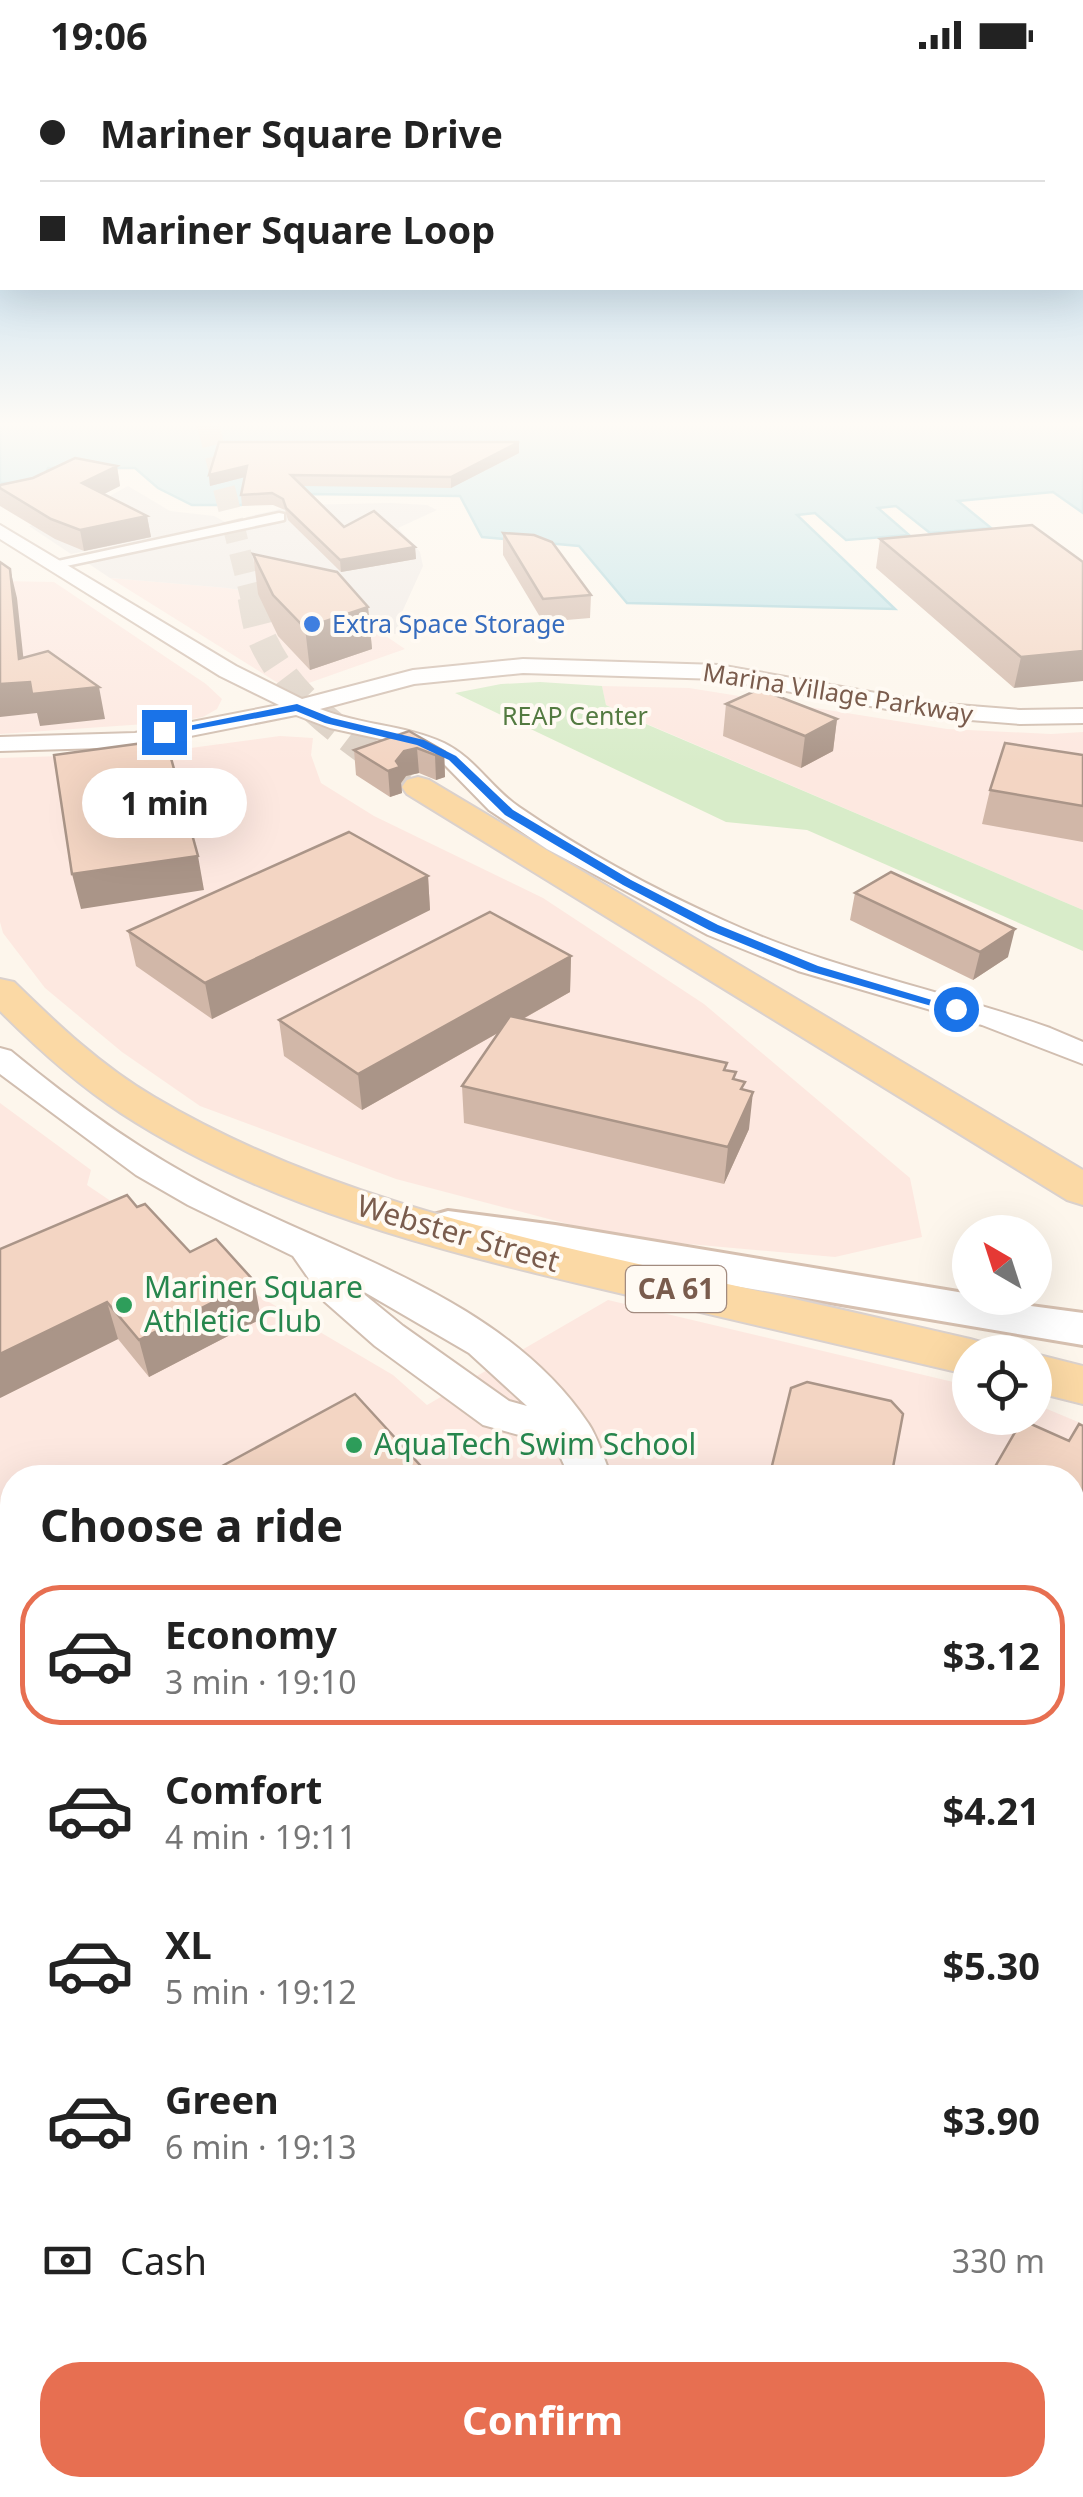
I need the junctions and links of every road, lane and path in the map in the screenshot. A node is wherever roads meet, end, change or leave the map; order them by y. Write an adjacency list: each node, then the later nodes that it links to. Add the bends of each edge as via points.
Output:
1 (10, 537): 3 (street)
2 (181, 537): 3 (street)
3 (52, 564): 4 (street)
4 (228, 671): 6 (street); 8 (street, via 242,697 241,710)
5 (418, 689): 6 (street, Marina Village Parkway); 9 (street, Marina Village Parkway, via 526,676 703,682 953,723); 11 (street, via 384,712 388,723)
6 (307, 712): 7 (street, Marina Village Parkway, via 433,674 553,665 719,672 932,710); 8 (street); 10 (street, via 220,739 146,745); 11 (street)
7 (1083, 716)
8 (200, 728): 10 (street)
9 (1083, 728)
10 (135, 740): 12 (street)
11 (421, 742): 15 (street, via 452,758 509,812 648,894 746,942)
12 (0, 744)
13 (418, 787): 17 (main road)
14 (0, 990): 20 (main road, Webster Street / CA 61, via 68,1055 143,1107 255,1166)
15 (1083, 1054)
16 (0, 1058): 23 (street, via 166,1176 501,1353 574,1433)
17 (908, 1084): 18 (main road); 19 (main road)
18 (1083, 1169)
19 (1083, 1190)
20 (383, 1216): 21 (main road); 22 (main road, Webster Street / CA 61, via 484,1246)
21 (1083, 1329)
22 (952, 1353)
23 (585, 1465)

